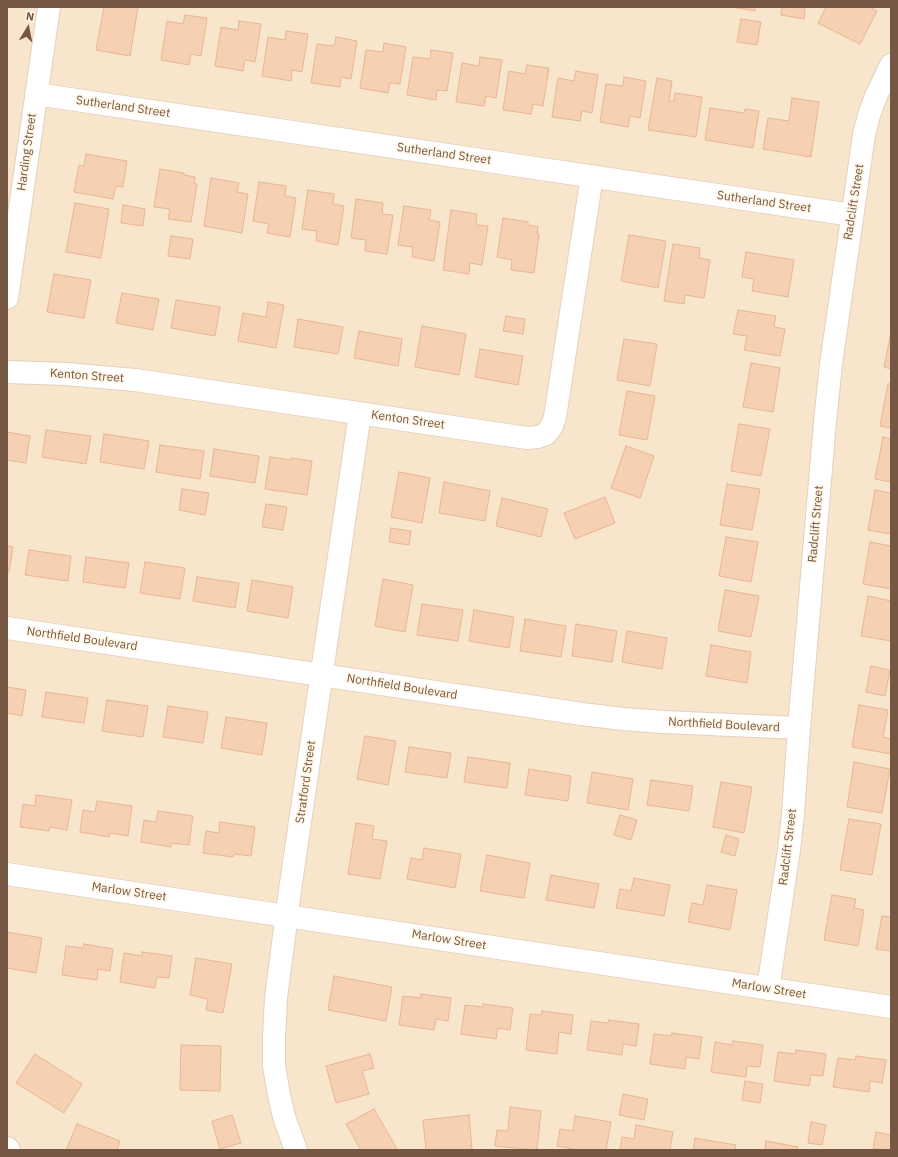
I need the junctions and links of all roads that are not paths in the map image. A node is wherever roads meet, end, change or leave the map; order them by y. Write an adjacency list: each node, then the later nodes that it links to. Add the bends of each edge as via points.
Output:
1 (49, 7): 3 (street, Harding Street)
2 (891, 66): 5 (street, Radclift Street, via 869,115)
3 (36, 94): 4 (street, Sutherland Street); 6 (street, Harding Street)
4 (592, 176): 5 (street, Sutherland Street); 8 (street, Kenton Street, via 555,416 546,434 527,438)
5 (852, 215): 11 (street, Radclift Street, via 827,394)
6 (7, 298)
7 (7, 372): 8 (street, Kenton Street, via 73,374 135,380)
8 (360, 413): 10 (street, Stratford Street)
9 (7, 628): 10 (street, Northfield Boulevard)
10 (322, 675): 11 (street, Northfield Boulevard, via 609,717); 13 (street, Stratford Street)
11 (799, 728): 14 (street, Radclift Street, via 789,850)
12 (7, 874): 13 (street, Marlow Street)
13 (286, 916): 14 (street, Marlow Street); 16 (street, Stratford Street, via 276,998 274,1066 284,1117)
14 (768, 988): 15 (street, Marlow Street)
15 (891, 1007)
16 (296, 1150)

